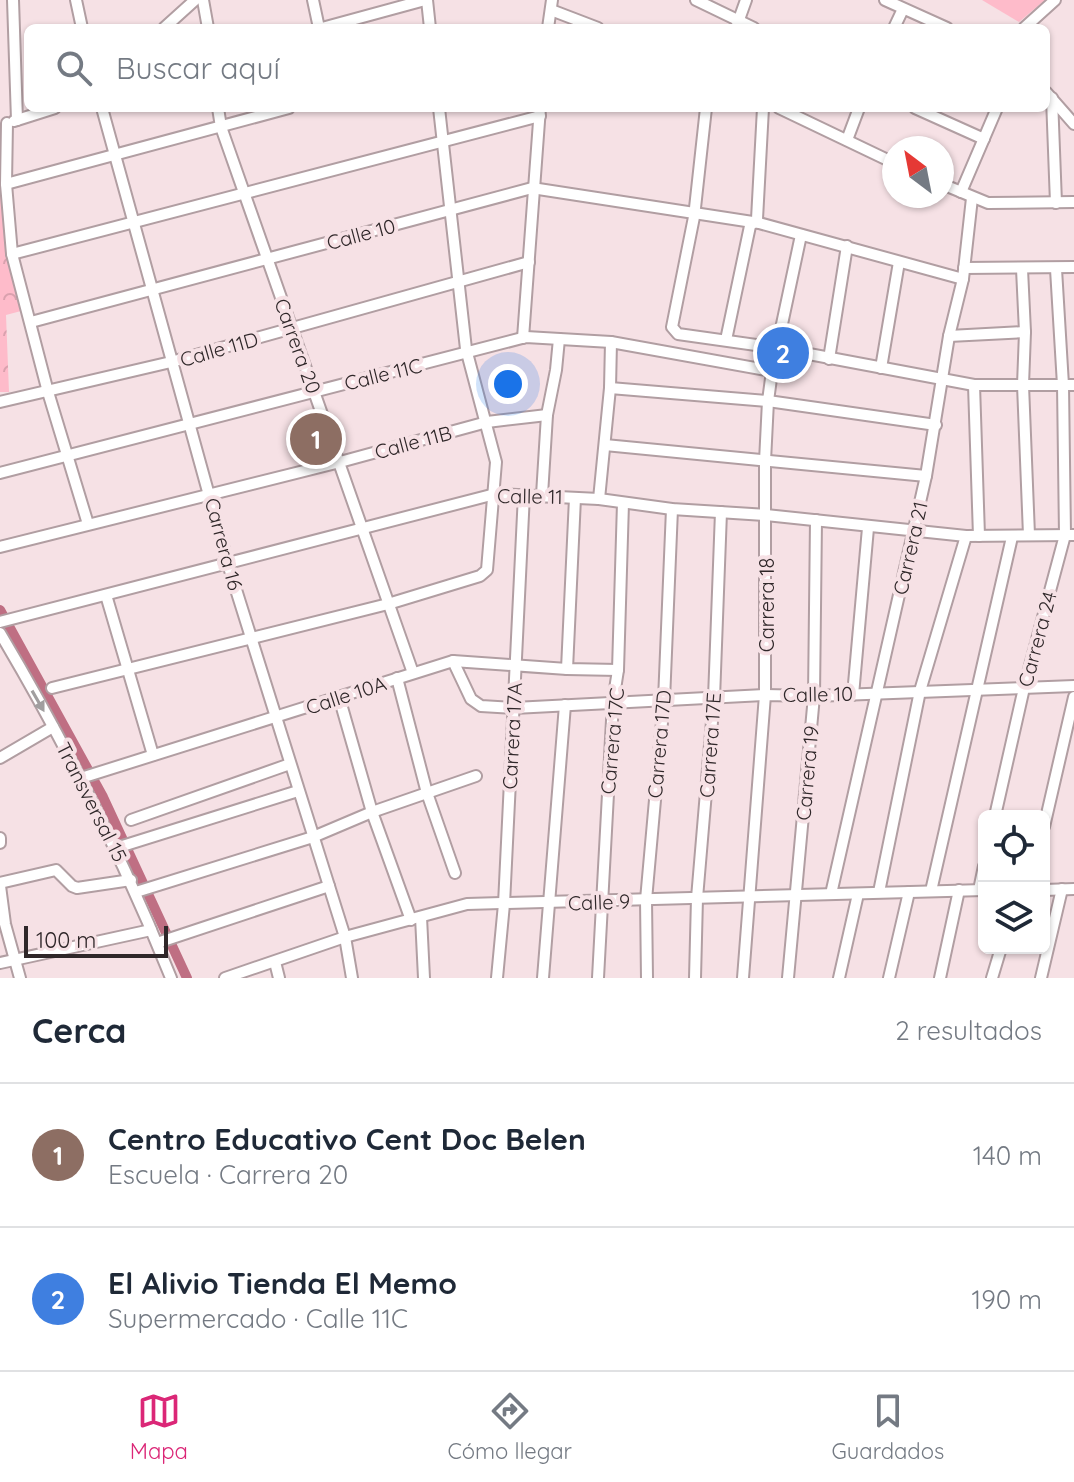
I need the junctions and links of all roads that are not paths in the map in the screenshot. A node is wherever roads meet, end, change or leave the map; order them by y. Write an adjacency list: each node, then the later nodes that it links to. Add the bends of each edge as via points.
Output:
1 (13, 0): 38 (street)
2 (76, 0): 13 (street)
3 (195, 0): 14 (street)
4 (203, 0): 15 (street)
5 (313, 0): 16 (street)
6 (426, 0): 17 (street); 18 (street)
7 (696, 0): 20 (street)
8 (746, 0): 20 (street)
9 (885, 0): 12 (street)
10 (1055, 0): 23 (street)
11 (552, 5): 19 (street)
12 (903, 9): 21 (street); 22 (street)
13 (81, 24)
14 (168, 24)
15 (207, 24)
16 (319, 24)
17 (335, 24)
18 (429, 24)
19 (590, 24)
20 (737, 24)
21 (896, 24)
22 (938, 24)
23 (1028, 24)
24 (1050, 96): 39 (street)
25 (1050, 110): 52 (street)
26 (42, 112): 38 (street)
27 (103, 112): 44 (street, Carrera 16)
28 (219, 112): 40 (street, Carrera 20)
29 (275, 112): 40 (street)
30 (440, 112): 42 (street)
31 (540, 112): 42 (street); 47 (street)
32 (706, 112): 54 (street)
33 (763, 112): 56 (street)
34 (788, 112): 43 (street)
35 (858, 112): 43 (street)
36 (924, 112): 41 (street)
37 (995, 112): 41 (street)
38 (8, 122): 46 (street)
39 (1074, 124)
40 (221, 127): 44 (street); 49 (street, Carrera 20)
41 (984, 139): 50 (street)
42 (443, 140): 49 (street); 53 (street)
43 (847, 140): 45 (street)
44 (116, 156): 46 (street); 55 (street, Carrera 16)
45 (882, 157)
46 (6, 184): 59 (street)
47 (535, 188): 53 (street, Calle 10); 54 (street, Calle 10); 61 (street)
48 (954, 189): 50 (street)
49 (244, 192): 55 (street); 60 (street, Carrera 20)
50 (967, 195): 52 (street, via 988,203); 66 (street, Carrera 21)
51 (1074, 202): 52 (street)
52 (1056, 203)
53 (451, 210): 60 (street, Calle 10); 67 (street)
54 (694, 213): 56 (street, Calle 10); 75 (street, via 672,327 678,334)
55 (135, 222): 59 (street); 68 (street, Carrera 16)
56 (753, 222): 57 (street, Calle 10); 75 (street)
57 (801, 235): 58 (street, Calle 10); 77 (street, Carrera 18)
58 (847, 246): 62 (street, Calle 10); 79 (street)
59 (12, 254): 69 (street)
60 (267, 259): 68 (street, Calle 10); 70 (street, Carrera 20)
61 (529, 262): 67 (street, Calle 11D); 73 (street)
62 (899, 262): 66 (street, Calle 10); 81 (street)
63 (1074, 267): 65 (street, Calle 10)
64 (1022, 269): 65 (street, Calle 10); 66 (street, Calle 10); 71 (street)
65 (1056, 269): 86 (street, Carrera 24)
66 (963, 274): 72 (street, Carrera 21)
67 (458, 282): 70 (street, Calle 11D); 78 (street)
68 (153, 290): 69 (street, Calle 10); 80 (street, Carrera 16)
69 (31, 322): 88 (street)
70 (291, 329): 80 (street, Calle 11D); 89 (street, Carrera 20)
71 (1025, 332): 72 (street); 85 (street)
72 (949, 336): 83 (street, Carrera 21)
73 (523, 338): 74 (street, Calle 11C); 78 (street, Calle 11C)
74 (559, 339): 76 (street, Calle 11C); 92 (street)
75 (726, 340): 77 (street)
76 (611, 342): 82 (street, Calle 11C); 87 (street)
77 (777, 348): 79 (street); 82 (street, Carrera 18)
78 (467, 353): 89 (street, Calle 11C); 93 (street)
79 (829, 359): 81 (street)
80 (171, 362): 88 (street, Calle 11D); 94 (street, Carrera 16)
81 (881, 368): 83 (street)
82 (772, 371): 90 (street, Carrera 18)
83 (941, 380): 84 (street); 95 (street, Carrera 21)
84 (974, 385): 85 (street); 120 (street)
85 (1023, 385): 86 (street); 117 (street)
86 (1068, 385): 118 (street, Carrera 24)
87 (610, 388): 90 (street); 96 (street)
88 (48, 392): 91 (street, Calle 11D); 97 (street)
89 (314, 392): 94 (street, Calle 11C); 99 (street, Carrera 20)
90 (768, 401): 95 (street); 98 (street, Carrera 18)
91 (0, 402)
92 (547, 415): 93 (street, Calle 11B); 105 (street)
93 (487, 422): 99 (street, Calle 11B); 102 (street, via 496,462)
94 (190, 425): 97 (street, Calle 11C); 104 (street, Carrera 16)
95 (936, 425): 101 (street, Carrera 21)
96 (605, 445): 98 (street); 107 (street)
97 (67, 455): 100 (street, Calle 11C); 113 (street)
98 (765, 461): 101 (street); 111 (street, Carrera 18)
99 (340, 462): 104 (street, Calle 11B); 114 (street, Carrera 20)
100 (0, 473)
101 (926, 476): 116 (street, Carrera 21)
102 (495, 494): 103 (street, Calle 11); 114 (street, Calle 11); 125 (street, via 485,574)
103 (524, 494): 105 (street, Calle 11); 130 (street, Carrera 17A)
104 (211, 495): 113 (street, Calle 11B); 123 (street, Carrera 16)
105 (542, 495): 106 (street, Calle 11)
106 (575, 498): 107 (street, Calle 11); 132 (street)
107 (599, 499): 108 (street, Calle 11)
108 (623, 503): 109 (street, Calle 11); 133 (street, Carrera 17C)
109 (672, 509): 110 (street, Calle 11); 148 (street, Carrera 17D)
110 (721, 512): 111 (street, Calle 11); 147 (street, Carrera 17E)
111 (766, 515): 112 (street, Calle 11); 142 (street, Carrera 18)
112 (816, 520): 115 (street, Calle 11); 144 (street, Carrera 19)
113 (88, 524): 122 (street, Calle 11B)
114 (361, 528): 123 (street, Calle 11); 125 (street, Carrera 20)
115 (868, 528): 116 (street, Calle 11); 143 (street)
116 (915, 533): 119 (street, Calle 11); 141 (street, Carrera 21)
117 (1029, 535): 118 (street, Calle 11); 121 (street, Calle 11)
118 (1070, 535): 138 (street, Carrera 24)
119 (966, 536): 120 (street, Calle 11); 140 (street)
120 (979, 536): 121 (street, Calle 11)
121 (1012, 537): 139 (street)
122 (0, 547)
123 (228, 564): 124 (street, Calle 11); 128 (street, Carrera 16)
124 (106, 595): 126 (street, Calle 11); 131 (street)
125 (388, 604): 128 (street); 134 (street, Carrera 20)
126 (4, 620)
127 (0, 633): 153 (street, Transversal 15, one-way to 153)
128 (251, 638): 131 (street); 152 (street, Carrera 16)
129 (453, 661): 130 (street, Calle 10A); 134 (street, Calle 10A); 151 (street, Calle 10, via 476,704)
130 (515, 666): 132 (street, Calle 10A); 151 (street, Carrera 17A)
131 (128, 669): 137 (street); 154 (street)
132 (567, 669): 133 (street, Calle 10A)
133 (618, 670): 149 (street, Carrera 17C)
134 (413, 673): 135 (street, Calle 10A)
135 (397, 678): 145 (street, Calle 10A); 160 (street)
136 (1074, 686): 138 (street, Calle 10)
137 (52, 688)
138 (1024, 688): 139 (street, Calle 10); 161 (street, Carrera 24)
139 (977, 690): 140 (street, Calle 10); 177 (street)
140 (920, 691): 141 (street, Calle 10); 178 (street)
141 (876, 692): 143 (street, Calle 10); 180 (street, Carrera 21)
142 (765, 695): 144 (street, Calle 10); 147 (street, Calle 10); 184 (street, Carrera 18)
143 (853, 695): 144 (street, Calle 10)
144 (814, 696): 182 (street, Carrera 19)
145 (339, 697): 152 (street, Calle 10A); 163 (street)
146 (1074, 697): 162 (street)
147 (714, 698): 148 (street, Calle 10); 183 (street, Carrera 17E)
148 (664, 700): 149 (street, Calle 10); 185 (street, Carrera 17D)
149 (613, 702): 150 (street, Calle 10); 186 (street, Carrera 17C)
150 (565, 705): 151 (street, Calle 10); 188 (street)
151 (514, 708): 187 (street, Carrera 17A)
152 (277, 717): 154 (street, Calle 10A); 156 (street, Carrera 16)
153 (53, 727): 155 (street); 157 (street, Transversal 15)
154 (153, 755): 157 (street, Calle 10A)
155 (0, 758)
156 (290, 764): 159 (street, Carrera 16); 164 (street)
157 (87, 776): 166 (street, Transversal 15)
158 (476, 776): 160 (street)
159 (298, 791): 165 (street, Carrera 16); 166 (street)
160 (427, 793): 163 (street); 167 (street)
161 (996, 810)
162 (1048, 810)
163 (372, 812): 165 (street); 189 (street)
164 (131, 820)
165 (313, 837): 170 (street, Carrera 16); 176 (street)
166 (122, 845): 168 (street, Transversal 15)
167 (455, 873)
168 (131, 880): 169 (street, via 77,888 56,870); 176 (street, Transversal 15)
169 (0, 884): 194 (street)
170 (329, 886): 191 (street, Carrera 16); 192 (street)
171 (1062, 889): 172 (street); 175 (street); 214 (street)
172 (1074, 889)
173 (959, 890): 174 (street, Calle 9); 177 (street, Calle 9); 212 (street)
174 (978, 890)
175 (1050, 890)
176 (142, 891): 190 (street, Transversal 15)
177 (931, 891): 179 (street, Calle 9)
178 (879, 892): 179 (street, Calle 9); 181 (street, Calle 9)
179 (909, 892): 211 (street)
180 (831, 894): 181 (street, Calle 9); 182 (street, Calle 9)
181 (858, 894): 210 (street)
182 (795, 896): 184 (street, Calle 9); 209 (street, Carrera 19)
183 (697, 898): 184 (street, Calle 9); 185 (street, Calle 9); 207 (street, Carrera 17E)
184 (749, 898): 208 (street, Carrera 18)
185 (646, 900): 186 (street, Calle 9); 206 (street, Carrera 17D)
186 (600, 902): 188 (street, Calle 9); 205 (street, Carrera 17C)
187 (504, 904): 188 (street, Calle 9); 189 (street, Calle 9, via 467,904); 203 (street, Carrera 17A)
188 (549, 904): 204 (street)
189 (416, 918): 191 (street, Calle 9); 202 (street)
190 (151, 930): 192 (street, Transversal 15); 194 (street)
191 (345, 937): 195 (street, Calle 9); 201 (street, Carrera 16)
192 (161, 942): 198 (street, Transversal 15)
193 (999, 954): 213 (street)
194 (15, 960): 196 (street); 197 (street)
195 (275, 962): 199 (street, Calle 9); 200 (street)
196 (0, 963)
197 (20, 978)
198 (171, 978)
199 (225, 978)
200 (279, 978)
201 (352, 978)
202 (424, 978)
203 (497, 978)
204 (543, 978)
205 (598, 978)
206 (647, 978)
207 (695, 978)
208 (743, 978)
209 (788, 978)
210 (839, 978)
211 (889, 978)
212 (940, 978)
213 (992, 978)
214 (1041, 978)

